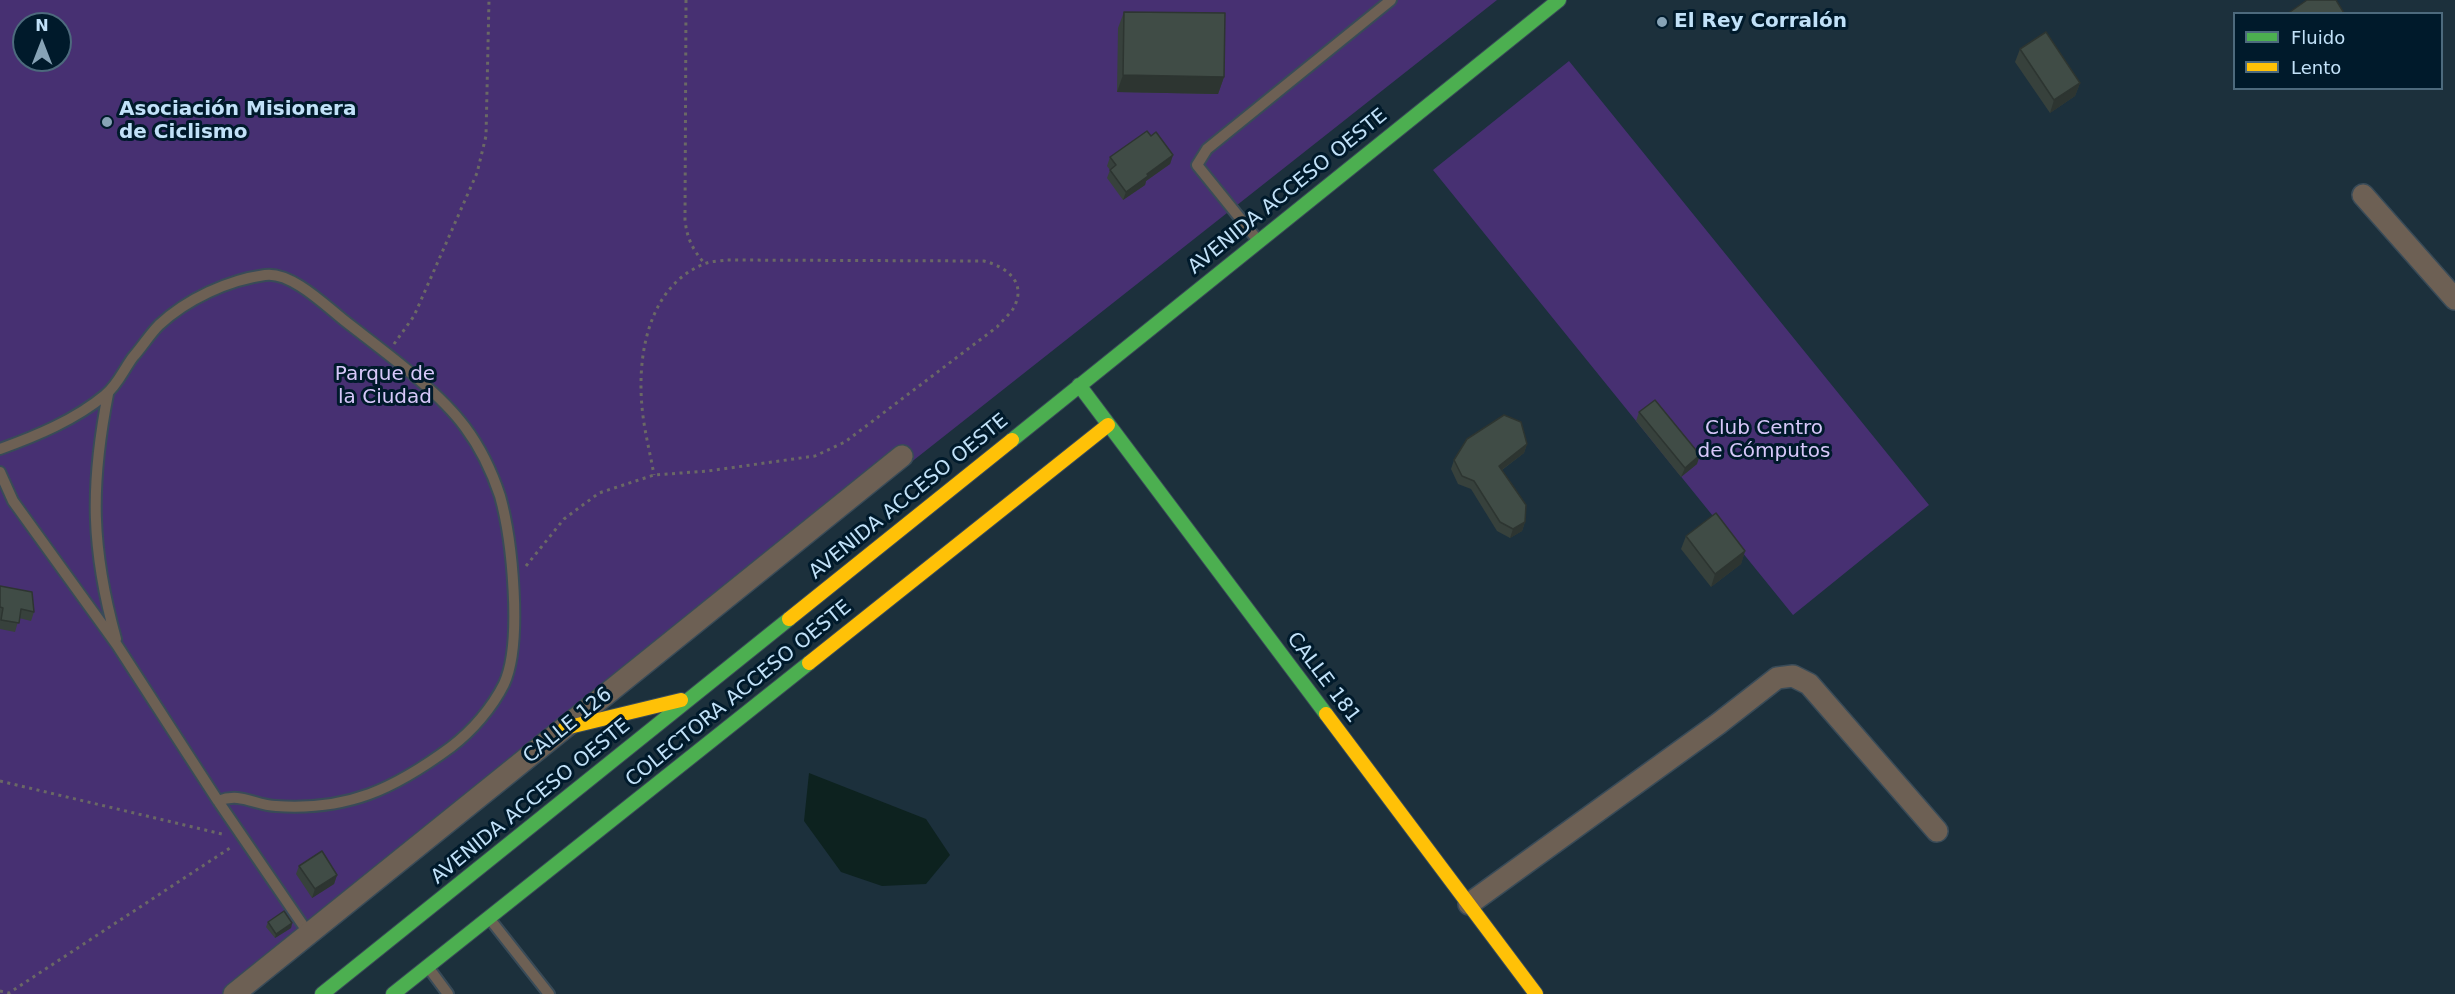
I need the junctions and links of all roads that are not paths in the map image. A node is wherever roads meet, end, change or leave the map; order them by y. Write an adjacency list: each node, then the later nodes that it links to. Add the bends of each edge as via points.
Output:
1 (1391, 0): 6 (lane, via 1207,149 1197,165)
2 (1550, 0): 4 (main road)
3 (1559, 0): 4 (main road)
4 (1521, 30): 6 (main road, AVENIDA ACCESO OESTE)
5 (2363, 195): 7 (street)
6 (1258, 241): 8 (main road, AVENIDA ACCESO OESTE)
7 (2455, 299)
8 (1079, 386): 10 (main road, CALLE 181); 15 (main road, AVENIDA ACCESO OESTE)
9 (108, 394): 11 (lane, via 51,428); 14 (lane, via 98,444 94,495 96,546); 17 (lane, via 158,326 190,300 267,274 295,282 445,405 474,440 499,495 509,550 513,639 504,683 475,725 452,746 388,787 343,804 273,806 231,796)
10 (1108, 425): 19 (main road, CALLE 181); 20 (main road, COLECTORA ACCESO OESTE)
11 (0, 449)
12 (902, 456): 16 (street, CALLE 126)
13 (0, 472): 14 (lane, via 13,501)
14 (117, 645): 17 (lane)
15 (692, 698): 16 (main road); 24 (main road, AVENIDA ACCESO OESTE)
16 (566, 728): 21 (street, CALLE 126)
17 (219, 801): 21 (lane)
18 (1937, 831): 19 (street, via 1809,684 1792,676 1777,678)
19 (1469, 904): 28 (main road, CALLE 181)
20 (489, 918): 22 (main road, COLECTORA ACCESO OESTE); 27 (lane)
21 (309, 933): 23 (street, CALLE 126)
22 (428, 966): 25 (main road, COLECTORA ACCESO OESTE); 26 (lane)
23 (234, 994)
24 (322, 994)
25 (393, 994)
26 (448, 994)
27 (549, 994)
28 (1536, 994)

